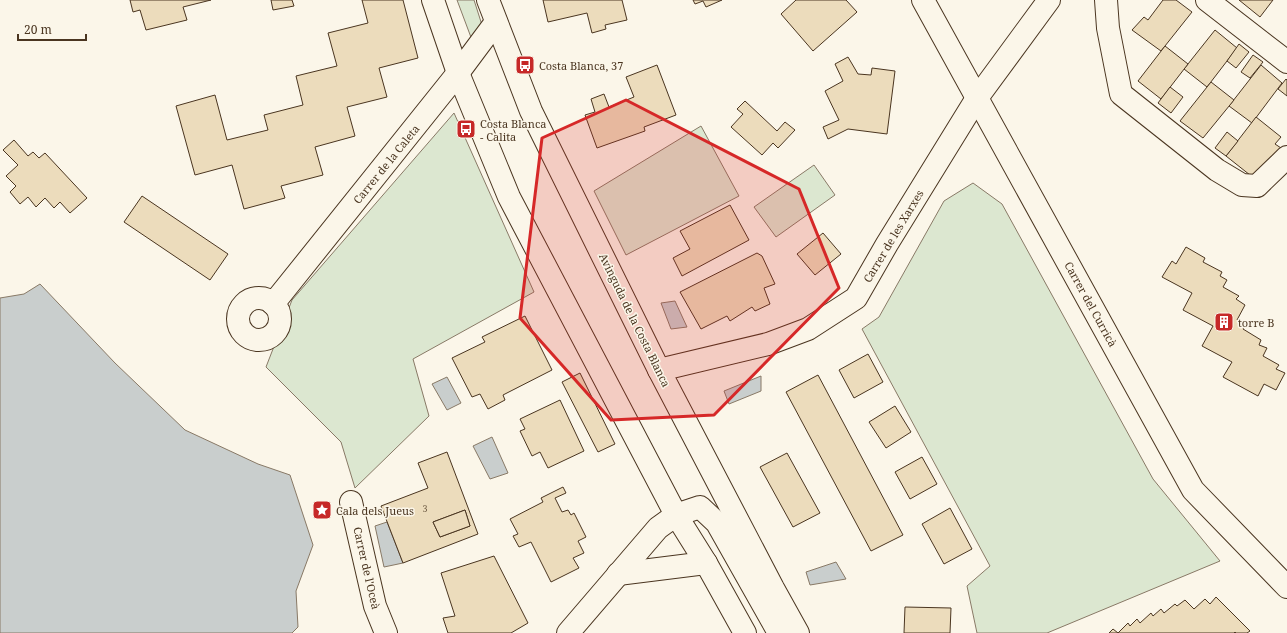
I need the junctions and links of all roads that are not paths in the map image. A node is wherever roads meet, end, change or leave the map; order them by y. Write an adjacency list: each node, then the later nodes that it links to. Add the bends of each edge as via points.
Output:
1 (433, 0): 9 (street)
2 (488, 0): 7 (street, Avinguda de la Costa Blanca)
3 (923, 0): 10 (street, Carrer del Curricà)
4 (1049, 0): 10 (street, Carrer de les Xarxes)
5 (1106, 0): 11 (street, via 1108,28 1121,94 1217,170 1242,185 1257,186)
6 (1207, 0): 8 (street)
7 (496, 22): 9 (street, Carrer de la Caleta); 13 (street, Avinguda de la Costa Blanca, via 531,111)
8 (1287, 62)
9 (458, 73): 12 (street, Carrer de la Caleta); 15 (street, via 509,197)
10 (977, 98): 13 (street, Carrer de les Xarxes, via 856,298 808,329 768,344); 18 (street, Carrer del Curricà, via 1193,490)
11 (1287, 157)
12 (273, 304)
13 (659, 370): 23 (street, Avinguda de la Costa Blanca)
14 (351, 502): 19 (street, Carrer de l'Oceà, via 375,606)
15 (676, 515): 16 (street); 17 (street, via 658,528); 22 (street, via 700,507 717,523)
16 (706, 563): 17 (street); 21 (street)
17 (618, 574): 20 (street)
18 (1287, 587)
19 (386, 633)
20 (568, 633)
21 (745, 633)
22 (779, 633)
23 (798, 633)

